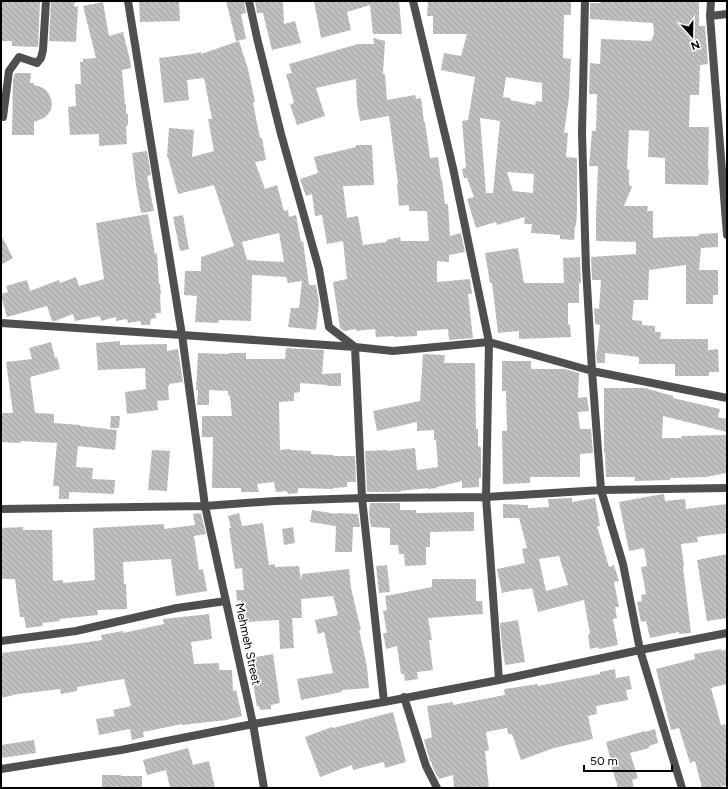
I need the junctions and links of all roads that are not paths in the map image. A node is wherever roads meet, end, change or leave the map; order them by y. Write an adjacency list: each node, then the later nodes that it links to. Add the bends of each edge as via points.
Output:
1 (46, 1): 9 (street, via 44,50 38,63 18,57 9,71)
2 (128, 1): 12 (street, Mehmeh Street)
3 (249, 1): 14 (street, via 279,127 319,269 328,327)
4 (413, 1): 13 (street, via 453,168)
5 (585, 1): 15 (street, via 582,133)
6 (710, 1): 8 (street)
7 (727, 14): 8 (street)
8 (710, 16): 10 (street)
9 (3, 117)
10 (727, 235)
11 (1, 324): 12 (street)
12 (182, 335): 14 (street); 21 (street, Mehmeh Street)
13 (489, 342): 14 (street, via 393,351); 15 (street); 19 (street)
14 (355, 347): 20 (street)
15 (592, 371): 16 (street); 18 (street)
16 (727, 398)
17 (727, 488): 18 (street)
18 (602, 490): 19 (street); 26 (street, via 623,564)
19 (486, 497): 20 (street); 27 (street)
20 (362, 498): 21 (street); 29 (street)
21 (205, 506): 22 (street); 23 (street, Mehmeh Street)
22 (1, 509)
23 (226, 601): 25 (street, via 177,608 76,631); 30 (street, Mehmeh Street)
24 (727, 633): 26 (street)
25 (1, 641)
26 (640, 650): 27 (street); 34 (street)
27 (499, 680): 28 (street)
28 (404, 697): 29 (street); 33 (street, via 426,766)
29 (384, 702): 30 (street)
30 (253, 724): 31 (street, via 121,750); 32 (street, Mehmeh Street)
31 (1, 769)
32 (264, 788)
33 (437, 788)
34 (682, 788)

